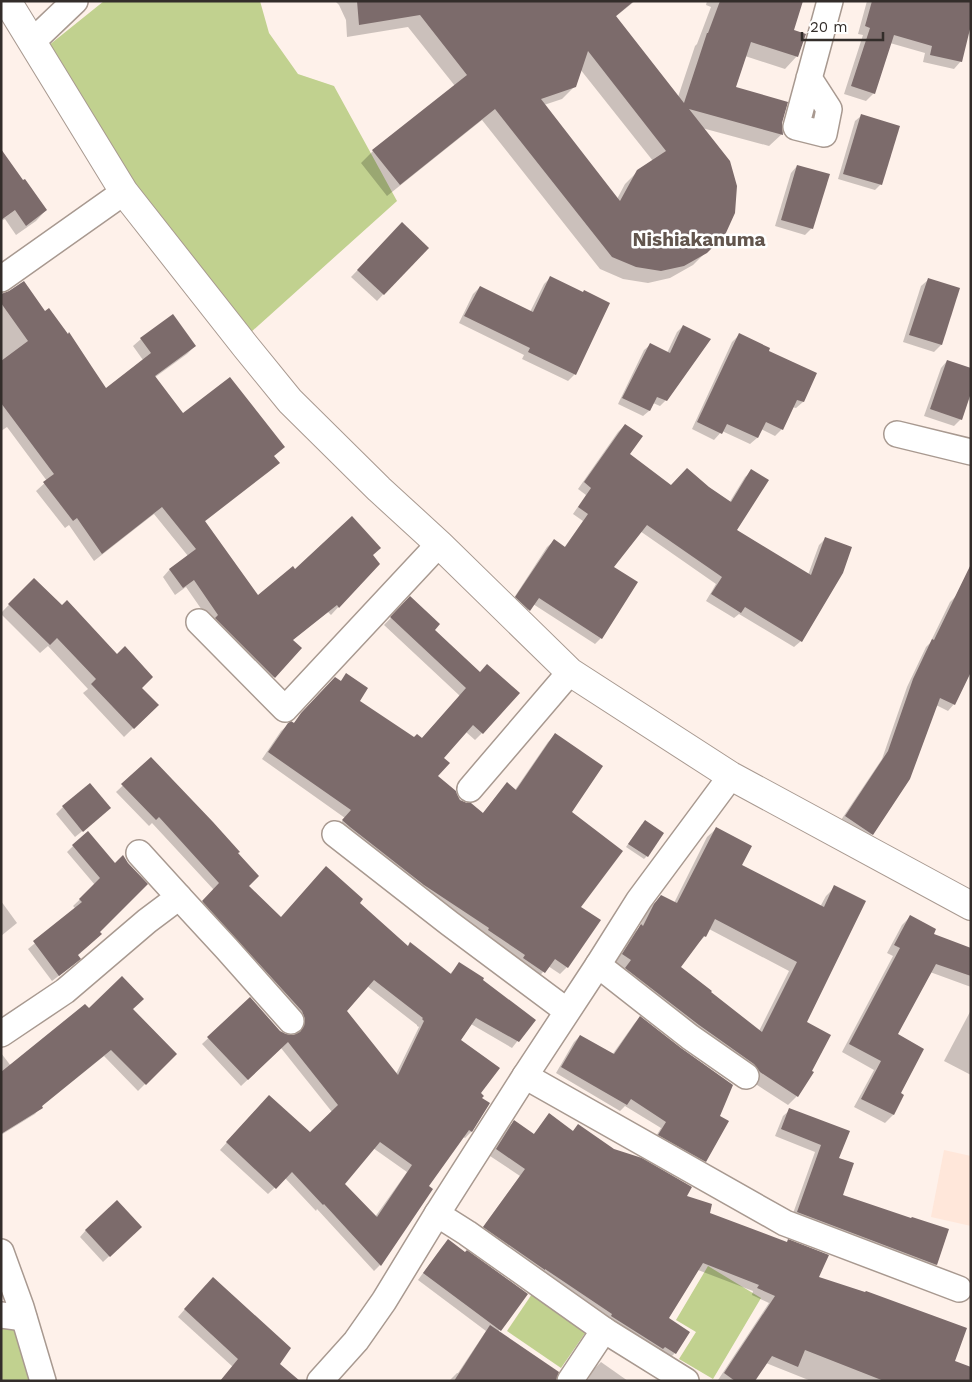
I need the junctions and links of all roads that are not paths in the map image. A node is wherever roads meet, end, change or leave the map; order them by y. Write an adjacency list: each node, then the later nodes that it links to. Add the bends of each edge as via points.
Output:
1 (8, 1): 4 (street)
2 (75, 1): 4 (street)
3 (830, 1): 5 (street)
4 (32, 41): 6 (street)
5 (809, 78)
6 (124, 192): 7 (street); 10 (street, via 290,400)
7 (1, 279)
8 (897, 434): 9 (street)
9 (971, 452)
10 (439, 544): 11 (street, via 285,710); 12 (street)
11 (199, 622)
12 (570, 672): 13 (street); 14 (street)
13 (731, 776): 18 (street); 19 (street, via 638,900)
14 (470, 789)
15 (335, 834): 20 (street)
16 (140, 853): 17 (street)
17 (178, 897): 21 (street); 22 (street, via 65,991)
18 (971, 906)
19 (598, 965): 20 (street); 24 (street)
20 (567, 1011): 23 (street)
21 (291, 1021)
22 (1, 1034)
23 (525, 1076): 25 (street); 27 (street, via 785,1223)
24 (746, 1076)
25 (438, 1214): 29 (street); 31 (street, via 373,1317)
26 (1, 1252): 28 (street)
27 (959, 1289)
28 (13, 1316): 30 (street)
29 (604, 1330): 32 (street); 33 (street)
30 (43, 1381)
31 (320, 1381)
32 (570, 1381)
33 (686, 1381)

